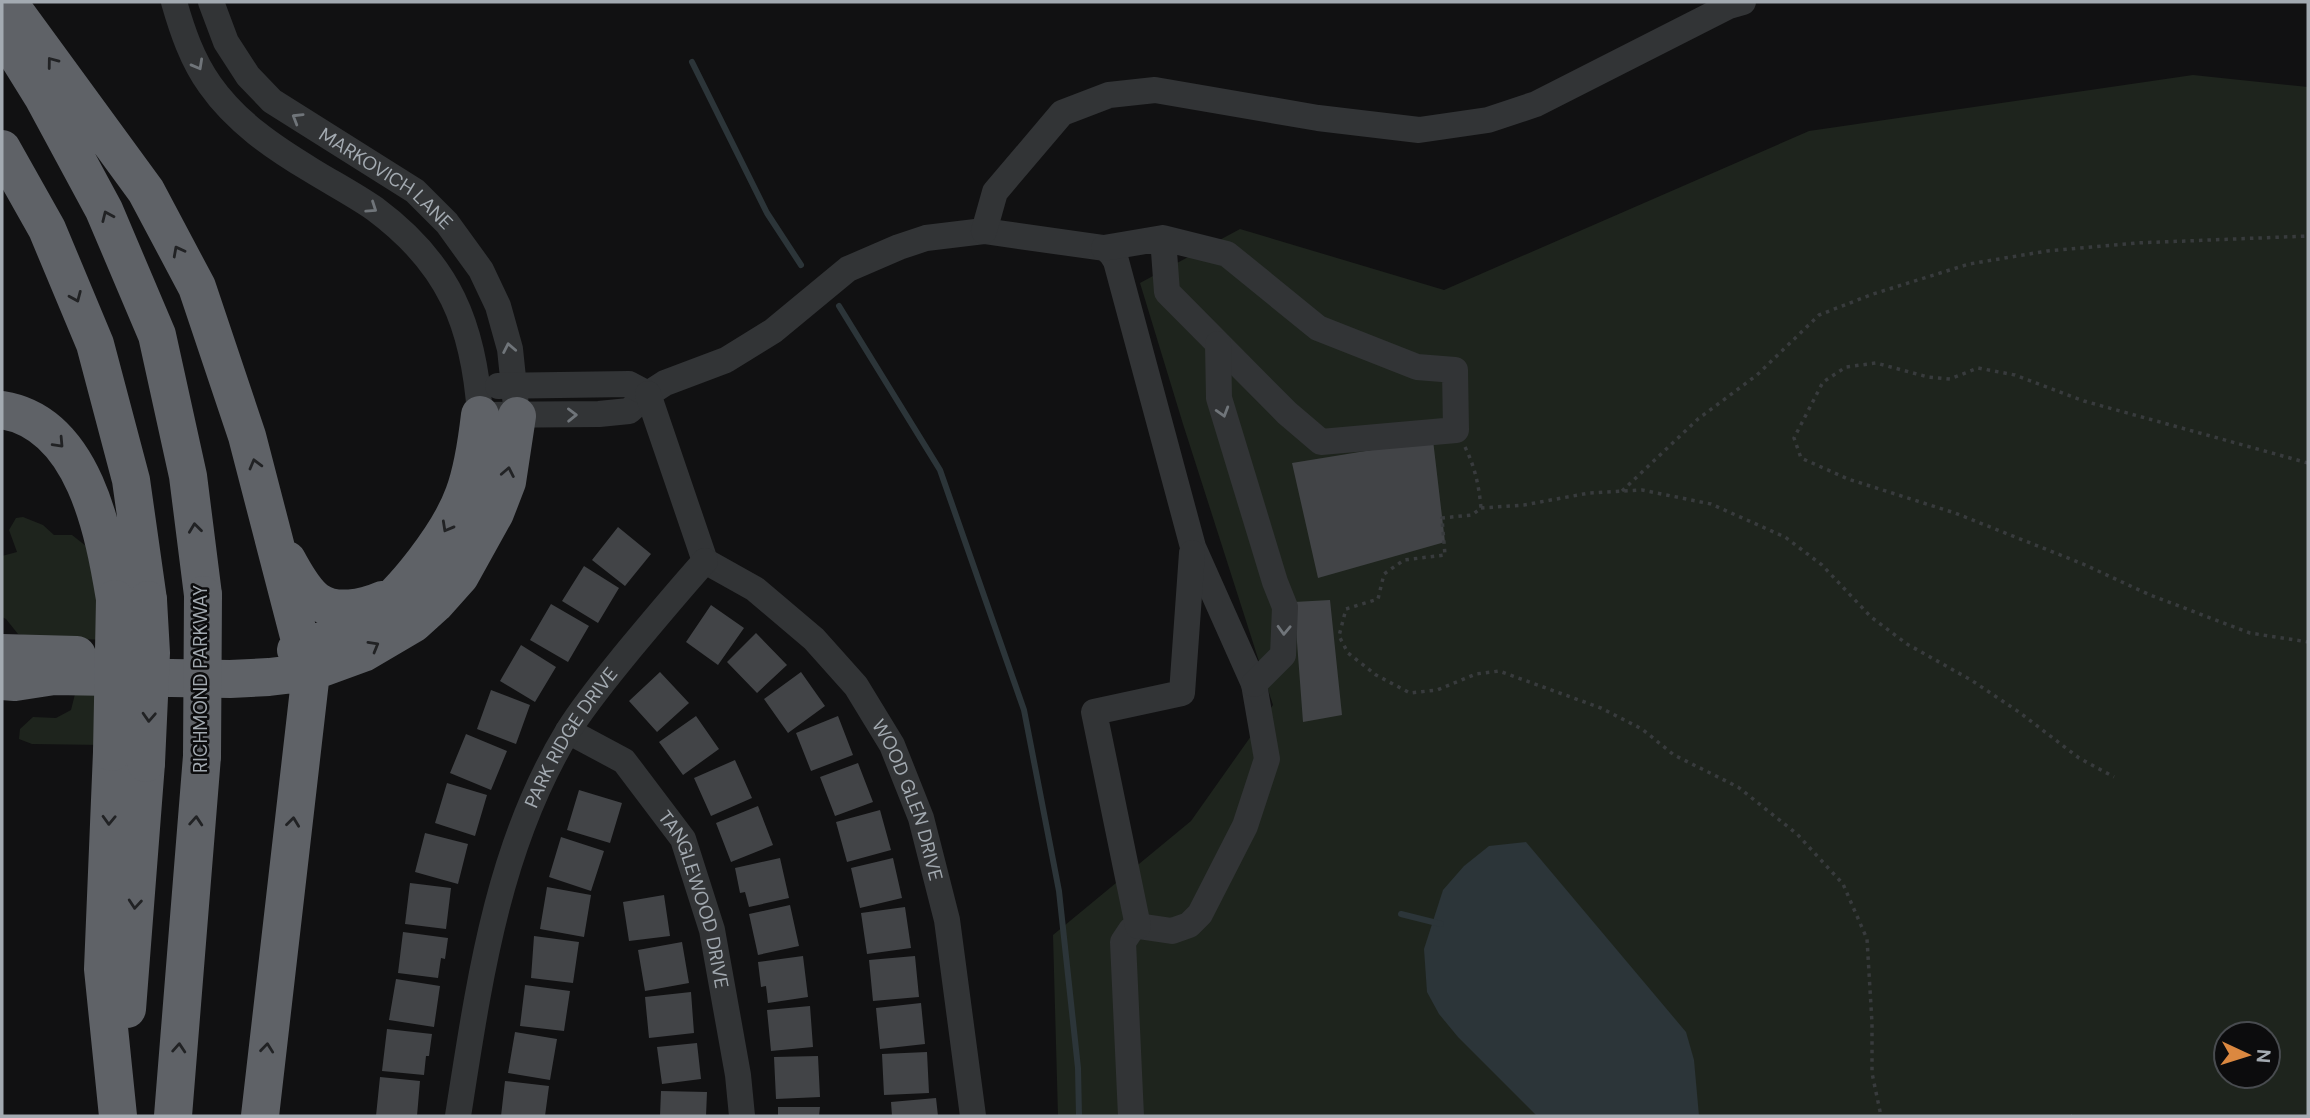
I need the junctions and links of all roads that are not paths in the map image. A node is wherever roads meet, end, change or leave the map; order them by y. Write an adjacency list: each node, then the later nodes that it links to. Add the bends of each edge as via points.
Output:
1 (8, 2): 15 (highway, one-way to 1, via 197,287 146,191)
2 (174, 2): 12 (street, MARKOVICH LANE, one-way to 12, via 190,51 209,85 235,115 268,144 373,207 432,263 453,297 472,347)
3 (211, 2): 13 (street, MARKOVICH LANE, one-way to 3, via 510,349 498,306 481,270 447,223 415,191 272,101 248,76 226,42)
4 (1743, 2): 7 (street, via 1536,104 1488,120 1419,130 1155,90 1109,95 1062,113 995,192)
5 (2, 31): 27 (highway, RICHMOND PARKWAY, one-way to 5, bridge, via 202,756 203,595 188,476 157,335 104,210)
6 (2, 149): 19 (highway, one-way to 19, via 47,229 95,344 131,480)
7 (984, 231): 9 (street); 11 (street, via 926,238 848,269 742,351)
8 (1163, 238): 9 (street); 10 (street, via 1167,292); 10 (street, via 1227,254 1318,328 1417,367 1455,370 1456,430 1321,442)
9 (1104, 247): 16 (street, via 1116,261)
10 (1219, 344): 23 (street, one-way to 23, via 1219,398 1285,607 1283,655)
11 (648, 394): 13 (street, via 629,411 599,414); 17 (street)
12 (479, 401): 13 (street); 18 (highway, one-way to 18, via 477,442 464,494 433,551)
13 (516, 401): 21 (highway, one-way to 13, via 363,653 414,623 460,576 507,482)
14 (2, 410): 19 (highway, one-way to 19, via 41,424 72,457)
15 (270, 519): 18 (highway, via 298,579 317,601 352,608); 21 (highway)
16 (1193, 547): 23 (street); 25 (street, via 1182,693 1094,712)
17 (705, 561): 24 (street, PARK RIDGE DRIVE, via 592,695); 31 (street, WOOD GLEN DRIVE, via 755,589 814,639 856,686 892,746 921,818 947,920)
18 (394, 595): 21 (highway)
19 (131, 600): 26 (highway, one-way to 26, bridge, via 150,653 129,757)
20 (2, 653): 21 (highway)
21 (307, 660): 22 (highway, via 269,677 54,676); 28 (highway, one-way to 21)
22 (2, 681)
23 (1254, 684): 25 (street, via 1267,759 1245,826 1200,914 1189,925 1172,931)
24 (568, 731): 29 (street, PARK RIDGE DRIVE, via 534,794 507,869 490,929); 30 (street, TANGLEWOOD DRIVE, via 624,761 683,839 712,930)
25 (1138, 926): 32 (street, via 1123,942)
26 (118, 1116)
27 (173, 1116)
28 (260, 1116)
29 (458, 1116)
30 (742, 1116)
31 (973, 1116)
32 (1130, 1116)

